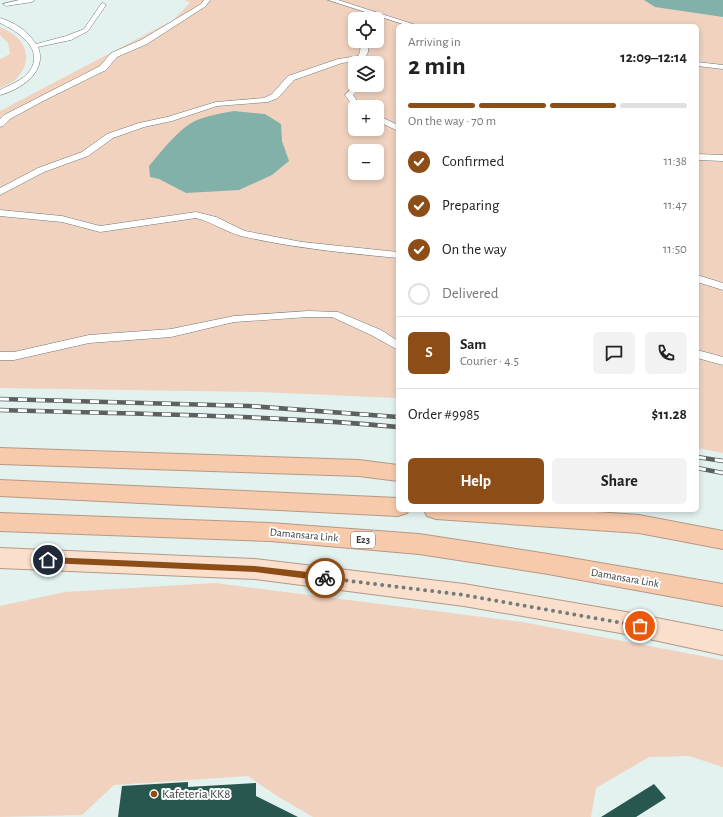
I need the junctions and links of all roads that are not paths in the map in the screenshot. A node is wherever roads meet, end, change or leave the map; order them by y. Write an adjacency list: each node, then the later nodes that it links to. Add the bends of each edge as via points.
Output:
1 (32, 0): 5 (lane)
2 (207, 0): 16 (lane, via 196,10 144,42 114,55 103,68 7,117)
3 (331, 0): 6 (lane)
4 (103, 5): 8 (lane, via 86,30 68,38)
5 (2, 8): 8 (lane)
6 (368, 11): 7 (lane)
7 (410, 24)
8 (35, 46): 13 (lane, via 37,61 32,72)
9 (348, 61): 20 (lane, via 291,78 275,96 265,100 216,104 110,136 85,154 41,170)
10 (699, 64): 11 (lane)
11 (723, 67)
12 (353, 92): 14 (lane, via 350,95)
13 (0, 93)
14 (353, 100)
15 (384, 121): 17 (lane)
16 (0, 124)
17 (396, 127)
18 (699, 157): 19 (lane)
19 (723, 158)
20 (0, 192)
21 (0, 213): 22 (lane, via 62,219 100,229 196,215 212,219 242,233 302,245)
22 (396, 255)
23 (699, 279): 24 (lane)
24 (723, 286)
25 (396, 345): 27 (lane, via 377,333 334,314 308,314 234,319 171,333 89,339 14,356)
26 (699, 355): 28 (lane)
27 (0, 356)
28 (723, 361)
29 (0, 456): 30 (highway, via 360,468)
30 (396, 473)
31 (0, 488): 32 (highway)
32 (396, 507)
33 (465, 512): 36 (highway)
34 (592, 512): 36 (highway)
35 (0, 522): 39 (highway, Damansara Link / E23, via 270,532 419,544)
36 (639, 524): 37 (highway)
37 (723, 540)
38 (0, 558): 40 (main road, via 262,570 464,595)
39 (723, 595)
40 (723, 643)

